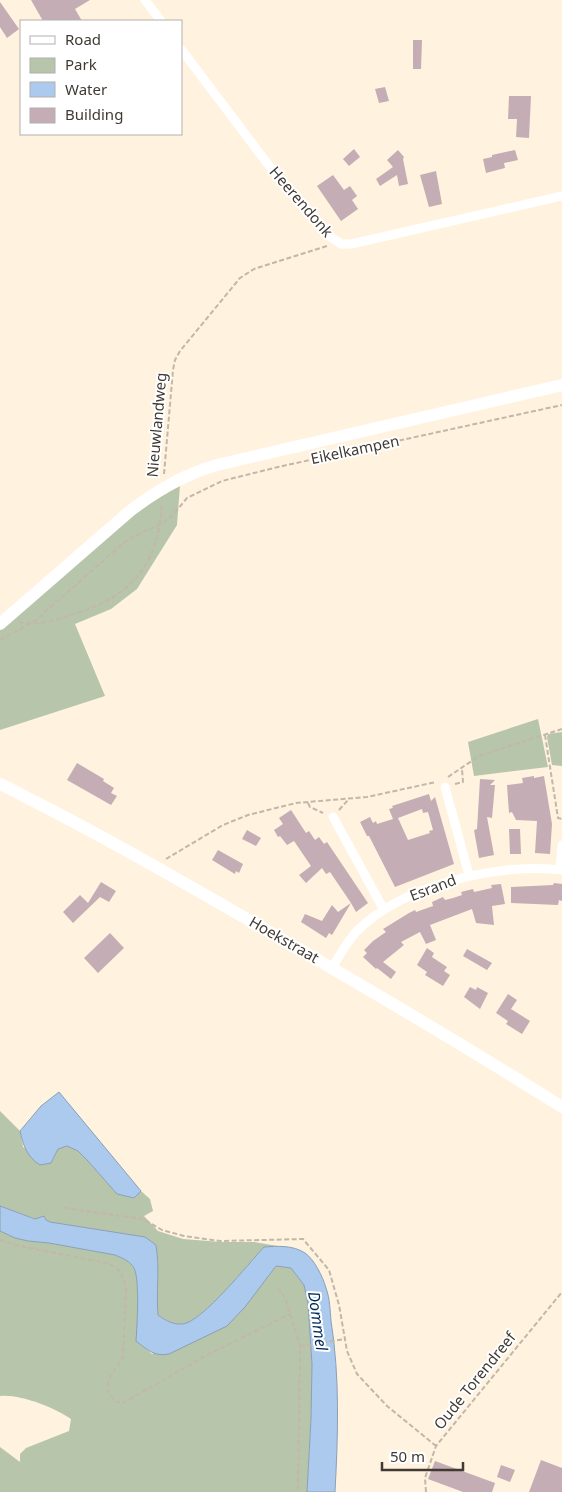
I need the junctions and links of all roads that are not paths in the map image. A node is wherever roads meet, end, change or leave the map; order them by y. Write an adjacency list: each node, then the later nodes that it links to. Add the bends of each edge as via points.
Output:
1 (145, 0): 2 (street)
2 (160, 20)
3 (182, 50): 4 (street, Heerendonk, via 270,167 340,244)
4 (562, 196)
5 (562, 386): 6 (street, Eikelkampen, via 192,473 130,511)
6 (0, 624)
7 (0, 784): 14 (street, Hoekstraat, via 81,824)
8 (442, 784): 12 (street)
9 (333, 817): 13 (street)
10 (562, 844): 11 (street)
11 (561, 870): 12 (street, Esrand, via 546,868)
12 (469, 875): 13 (street, Esrand, via 418,893)
13 (384, 910): 14 (street, Esrand, via 350,938)
14 (332, 968): 15 (street, Hoekstraat)
15 (562, 1107)

